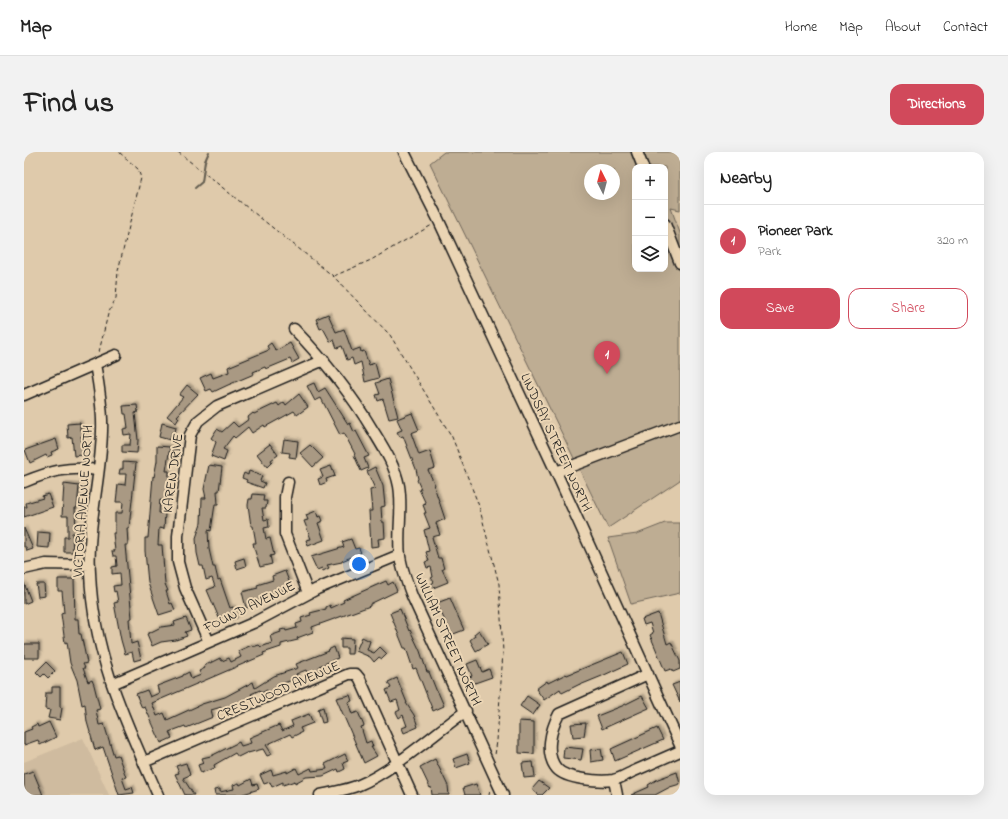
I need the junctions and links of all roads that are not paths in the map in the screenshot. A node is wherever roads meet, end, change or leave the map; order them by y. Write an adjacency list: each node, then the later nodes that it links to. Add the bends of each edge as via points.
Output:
1 (404, 152): 13 (street, LINDSAY STREET NORTH, via 440,221)
2 (637, 152): 3 (street)
3 (642, 164)
4 (668, 232): 5 (street)
5 (680, 263)
6 (294, 329): 8 (street, WILLIAM STREET NORTH)
7 (116, 355): 9 (street)
8 (324, 360): 16 (street, WILLIAM STREET NORTH, via 357,404 388,456 396,475 401,507); 20 (street, KAREN DRIVE, via 213,408 198,421 190,435 177,556 185,588)
9 (95, 364): 10 (street); 12 (street, VICTORIA AVENUE NORTH, via 102,420)
10 (24, 395)
11 (680, 425): 13 (street)
12 (98, 470): 14 (street, via 61,469); 17 (street, VICTORIA AVENUE NORTH)
13 (556, 472): 21 (street, LINDSAY STREET NORTH)
14 (24, 482)
15 (288, 482): 19 (street, via 285,497 285,534)
16 (400, 555): 19 (street, FOUND AVENUE); 23 (street, WILLIAM STREET NORTH, via 412,596)
17 (90, 565): 18 (street, via 46,564); 22 (street, VICTORIA AVENUE NORTH, via 98,637)
18 (24, 569)
19 (308, 593): 20 (street, FOUND AVENUE, via 259,620)
20 (209, 642): 22 (street, FOUND AVENUE)
21 (648, 674): 24 (street, LINDSAY STREET NORTH); 28 (street, via 559,714 553,725 551,758 557,770 571,777 597,781)
22 (112, 684): 26 (street, VICTORIA AVENUE NORTH, via 123,717)
23 (466, 711): 27 (street); 32 (street, WILLIAM STREET NORTH)
24 (680, 745)
25 (680, 751): 28 (street)
26 (144, 762): 27 (street, CRESTWOOD AVENUE, via 349,674 356,674 360,679); 29 (street, VICTORIA AVENUE NORTH)
27 (398, 762): 30 (street, via 359,785); 31 (street, CRESTWOOD AVENUE)
28 (614, 780): 33 (street)
29 (158, 795)
30 (320, 795)
31 (412, 795)
32 (504, 795)
33 (617, 795)

